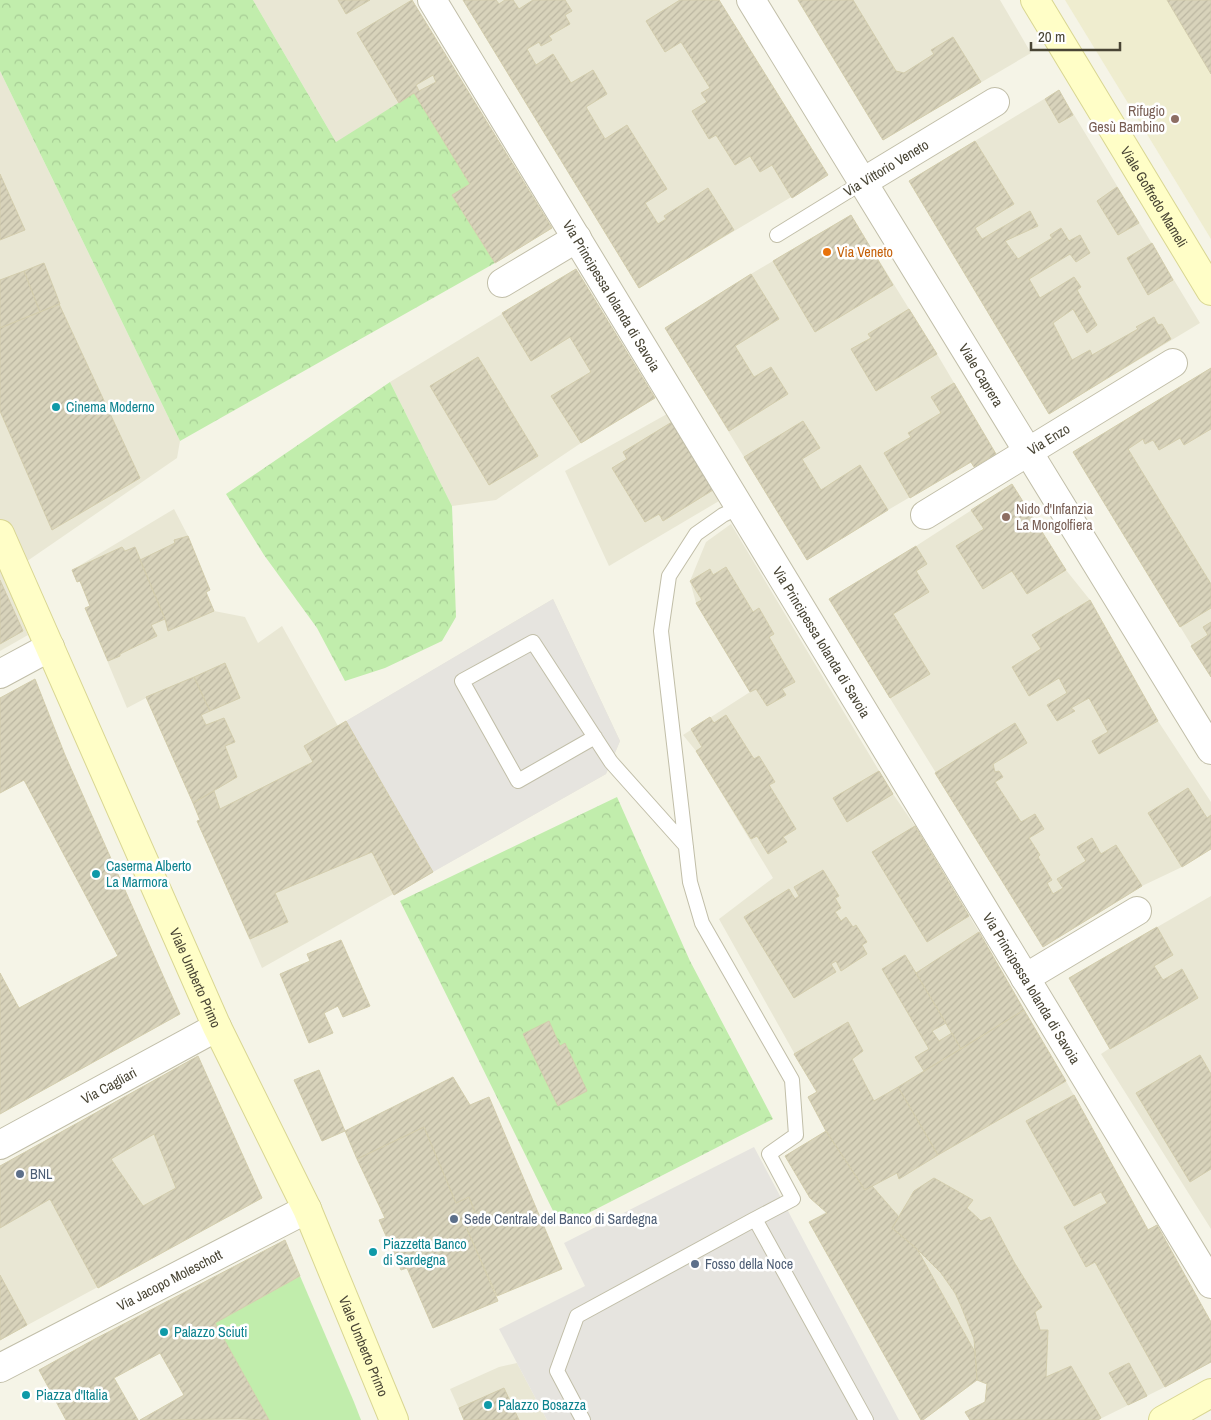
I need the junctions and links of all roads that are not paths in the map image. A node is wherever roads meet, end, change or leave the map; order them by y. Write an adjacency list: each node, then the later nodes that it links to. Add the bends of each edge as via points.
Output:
1 (432, 0): 7 (street, Via Principessa Iolanda di Savoia)
2 (751, 0): 5 (street, Viale Caprera)
3 (1035, 0): 9 (main road, Viale Goffredo Mameli)
4 (995, 102): 5 (street, Via Vittorio Veneto)
5 (863, 182): 6 (lane, Via Vittorio Veneto); 11 (street, Viale Caprera)
6 (778, 234)
7 (576, 238): 8 (street); 12 (street, Via Principessa Iolanda di Savoia)
8 (502, 283)
9 (1211, 291)
10 (1173, 363): 11 (street, Via Enzo)
11 (1028, 453): 13 (street, Via Enzo); 18 (street, Viale Caprera)
12 (740, 507): 19 (lane, via 696,534 669,576 661,630); 21 (street, Via Principessa Iolanda di Savoia)
13 (925, 515)
14 (0, 534): 15 (main road, Viale Umberto Primo)
15 (50, 647): 16 (street); 22 (main road, Viale Umberto Primo)
16 (0, 674)
17 (595, 737): 17 (lane, via 533,642 462,680 518,781); 19 (lane, via 611,762)
18 (1211, 750)
19 (686, 846): 25 (lane, via 690,882 702,923 792,1080 796,1135 769,1154 793,1199)
20 (1137, 911): 21 (street)
21 (1025, 978): 26 (street, Via Principessa Iolanda di Savoia)
22 (218, 1027): 23 (street, Via Cagliari); 24 (main road, Viale Umberto Primo)
23 (0, 1146)
24 (306, 1209): 27 (street, Via Jacopo Moleschott); 29 (main road, Viale Umberto Primo)
25 (755, 1219): 30 (lane, via 576,1316 557,1371); 31 (lane)
26 (1211, 1284)
27 (0, 1368)
28 (1211, 1393): 32 (main road)
29 (394, 1420)
30 (583, 1420)
31 (866, 1420)
32 (1163, 1420)

